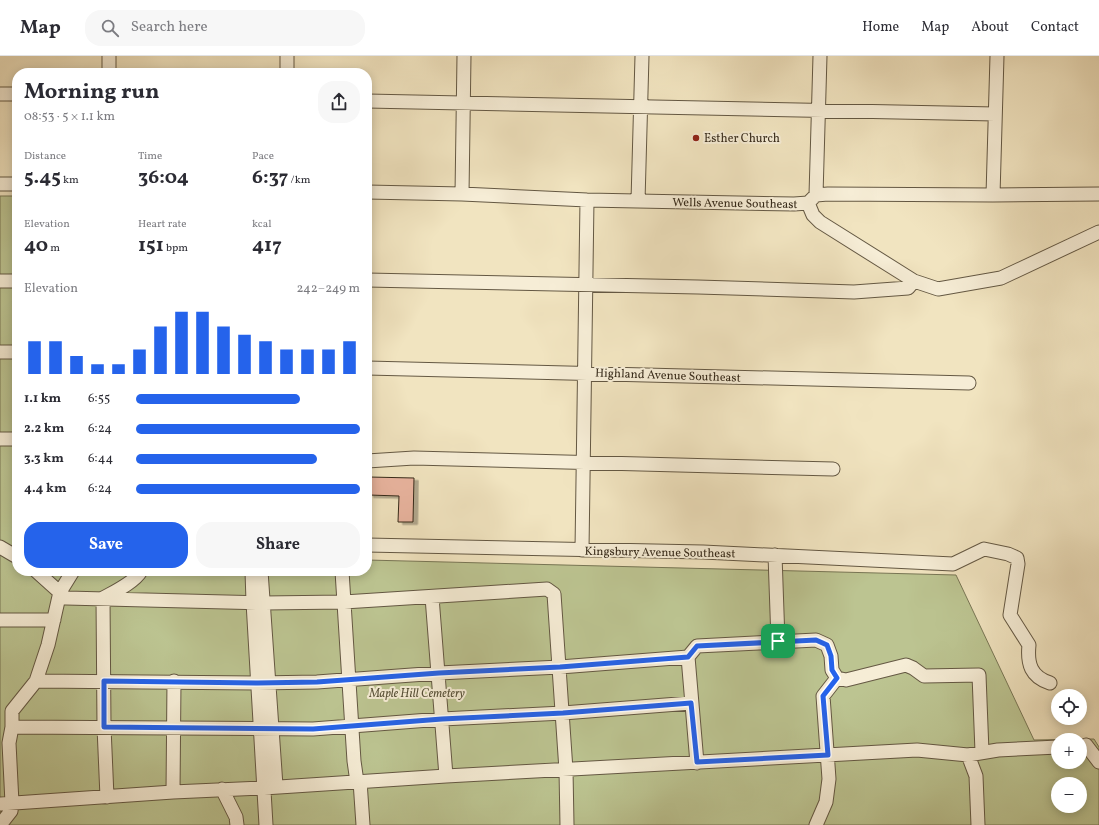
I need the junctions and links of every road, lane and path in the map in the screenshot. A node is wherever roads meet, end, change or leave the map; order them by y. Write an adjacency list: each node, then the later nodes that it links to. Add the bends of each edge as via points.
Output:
1 (109, 56): 7 (street)
2 (287, 56): 8 (street)
3 (464, 56): 12 (street)
4 (642, 56): 13 (street)
5 (820, 56): 14 (street)
6 (997, 56): 15 (street)
7 (109, 68)
8 (287, 68)
9 (0, 94): 10 (street)
10 (12, 94)
11 (372, 101): 12 (street)
12 (463, 103): 13 (street); 19 (street)
13 (640, 107): 14 (street); 24 (street)
14 (818, 110): 15 (street); 22 (street)
15 (996, 114): 21 (street)
16 (0, 184): 17 (street)
17 (12, 184)
18 (372, 192): 19 (street, Wells Avenue Southeast)
19 (462, 194): 23 (street, Wells Avenue Southeast)
20 (1099, 194): 21 (street, Wells Avenue Southeast)
21 (992, 195): 22 (street, Wells Avenue Southeast, via 828,194)
22 (812, 199): 24 (street, Wells Avenue Southeast); 29 (street, via 813,215 820,222)
23 (587, 200): 24 (street, Wells Avenue Southeast); 30 (street)
24 (638, 201)
25 (1099, 232): 29 (street, via 1002,278 938,289)
26 (0, 280): 28 (street)
27 (372, 280): 30 (street)
28 (12, 281)
29 (914, 281): 30 (street, via 908,288 854,292)
30 (586, 285): 34 (street)
31 (0, 352): 32 (street)
32 (12, 352)
33 (372, 368): 34 (street, Highland Avenue Southeast)
34 (584, 373): 35 (street, Highland Avenue Southeast); 39 (street)
35 (969, 383)
36 (0, 439): 37 (street)
37 (12, 439)
38 (372, 461): 39 (street, via 414,458)
39 (583, 462): 40 (street); 43 (street)
40 (833, 469)
41 (372, 545): 43 (street, Kingsbury Avenue Southeast)
42 (0, 547): 44 (street)
43 (582, 550): 45 (street, Kingsbury Avenue Southeast)
44 (12, 554)
45 (775, 555): 59 (street); 69 (street, Kingsbury Avenue Southeast, via 953,564 984,549 1017,558 1010,615 1029,645 1028,656 1032,670 1043,681)
46 (42, 576): 52 (street)
47 (70, 576): 52 (street)
48 (137, 576): 54 (street)
49 (253, 576): 56 (street)
50 (261, 576): 56 (street)
51 (342, 576): 55 (street)
52 (60, 592): 54 (street, via 66,598); 58 (street)
53 (432, 597): 55 (street); 61 (street, via 547,589 554,594); 62 (street)
54 (103, 598): 56 (street); 66 (street)
55 (344, 602): 56 (street); 64 (street)
56 (258, 603): 68 (street)
57 (0, 620): 58 (street)
58 (54, 620): 65 (street)
59 (778, 641): 60 (street, via 697,646); 63 (street, via 816,640 827,645 832,670)
60 (688, 657): 61 (street); 70 (street)
61 (560, 667): 62 (street); 71 (street)
62 (439, 673): 64 (street); 72 (street)
63 (837, 678): 80 (street, via 853,679 906,665 924,676 979,675); 82 (street, via 823,696)
64 (349, 679): 68 (street); 73 (street)
65 (36, 681): 66 (street); 74 (street, via 12,711)
66 (104, 681): 67 (street); 75 (street)
67 (174, 681): 68 (street); 76 (street)
68 (263, 683): 77 (street)
69 (1050, 683)
70 (691, 703): 71 (street); 83 (street)
71 (563, 713): 72 (street); 85 (street)
72 (442, 719): 73 (street); 86 (street)
73 (352, 726): 77 (street); 87 (street)
74 (12, 727): 75 (street); 92 (street)
75 (104, 727): 76 (street); 91 (street)
76 (175, 728): 77 (street); 90 (street)
77 (266, 729): 88 (street)
78 (1088, 745): 84 (street)
79 (1051, 747): 80 (street)
80 (982, 752): 81 (street)
81 (968, 754): 82 (street, via 917,750); 99 (street, via 976,776)
82 (828, 755): 83 (street); 98 (street, via 829,779 826,802)
83 (697, 762): 85 (street)
84 (1099, 762)
85 (566, 770): 86 (street); 97 (street)
86 (446, 776): 87 (street)
87 (359, 782): 88 (street); 96 (street)
88 (270, 787): 89 (street); 95 (street)
89 (222, 789): 90 (street); 94 (street, via 236,817)
90 (173, 792): 91 (street)
91 (108, 796): 92 (street)
92 (6, 804): 93 (street, via 11,811)
93 (0, 825)
94 (236, 825)
95 (266, 825)
96 (363, 825)
97 (566, 825)
98 (816, 825)
99 (978, 825)

